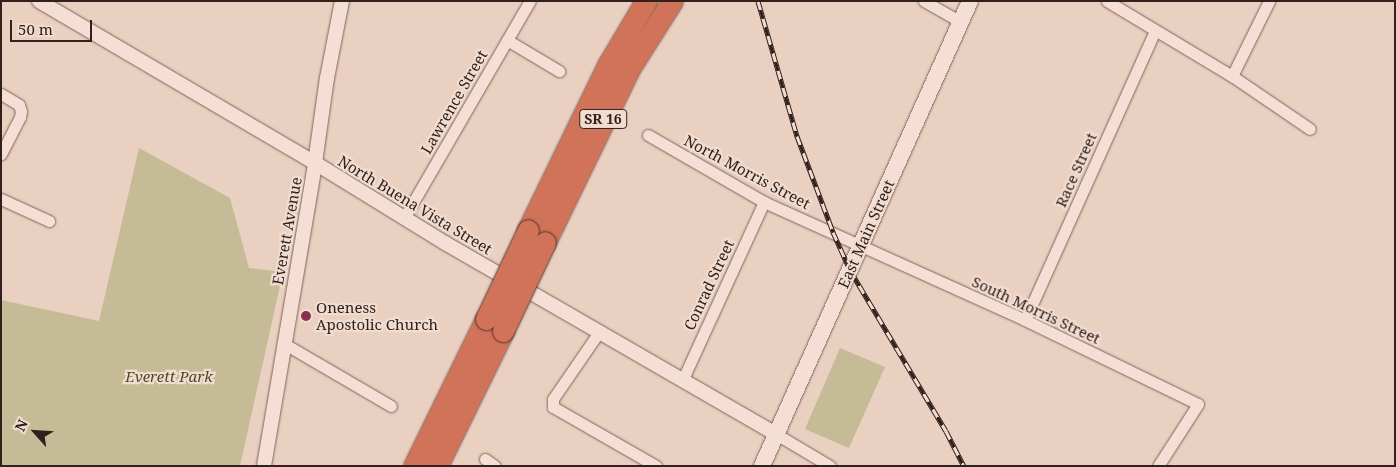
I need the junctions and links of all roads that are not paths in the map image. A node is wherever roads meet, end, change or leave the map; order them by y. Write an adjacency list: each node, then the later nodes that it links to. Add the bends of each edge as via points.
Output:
1 (39, 1): 19 (street, North Buena Vista Street)
2 (342, 1): 19 (street, Everett Avenue)
3 (530, 1): 12 (street, Lawrence Street)
4 (646, 1): 24 (highway, SR 16, via 608,65)
5 (672, 1): 24 (highway, SR 16, via 630,67)
6 (924, 1): 10 (street)
7 (970, 1): 10 (main road, East Main Street)
8 (1107, 1): 11 (street)
9 (1269, 1): 14 (street)
10 (961, 22): 25 (main road, East Main Street)
11 (1155, 31): 14 (street); 26 (street, Race Street)
12 (507, 40): 13 (street); 22 (street, Lawrence Street)
13 (559, 71)
14 (1232, 76): 16 (street)
15 (1, 94): 18 (street, via 19,105 21,111)
16 (1310, 129)
17 (648, 135): 21 (street, North Morris Street)
18 (1, 154)
19 (315, 163): 22 (street, North Buena Vista Street); 29 (street, Everett Avenue)
20 (1, 198): 23 (street)
21 (764, 202): 25 (street, North Morris Street); 30 (street, Conrad Street)
22 (404, 218): 28 (street, North Buena Vista Street)
23 (49, 221)
24 (537, 236): 27 (highway, SR 16, bridge)
25 (860, 245): 26 (street, South Morris Street); 32 (main road, East Main Street)
26 (1025, 320): 41 (street, South Morris Street, via 1198,404)
27 (495, 325): 35 (highway, SR 16); 36 (highway, SR 16)
28 (599, 332): 30 (street, North Buena Vista Street); 38 (street, via 553,399 553,407)
29 (283, 343): 31 (street); 34 (street, Everett Avenue)
30 (682, 381): 32 (street, North Buena Vista Street)
31 (392, 406)
32 (776, 434): 39 (main road, East Main Street); 40 (street)
33 (485, 460): 37 (street)
34 (264, 466)
35 (414, 466)
36 (437, 466)
37 (495, 466)
38 (656, 466)
39 (762, 466)
40 (830, 466)
41 (1158, 466)

